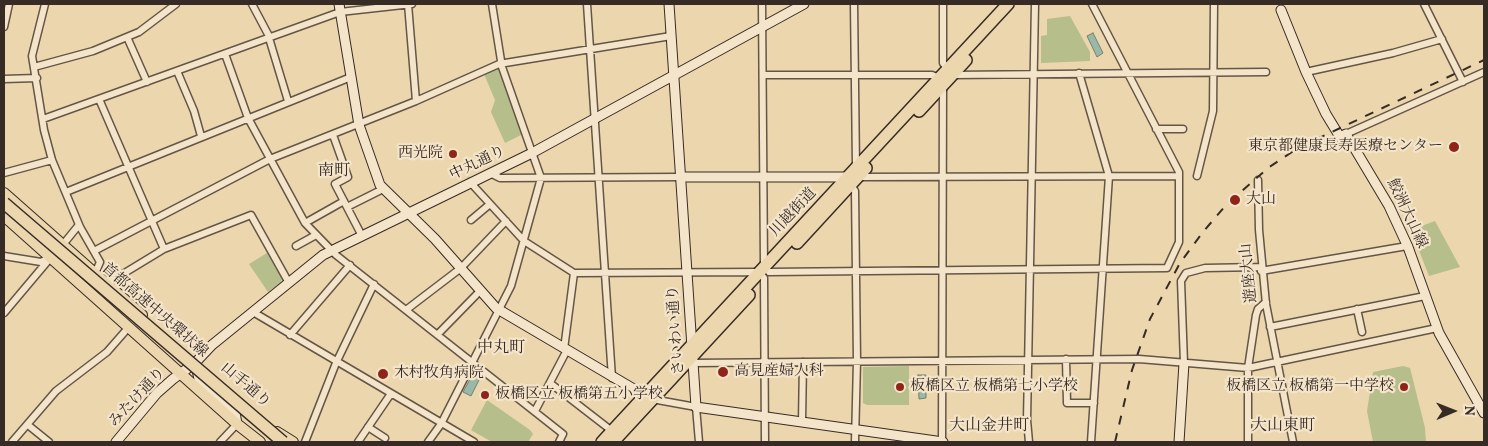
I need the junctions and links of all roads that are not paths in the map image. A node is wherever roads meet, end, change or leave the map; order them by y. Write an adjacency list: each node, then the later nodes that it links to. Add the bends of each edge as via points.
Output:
1 (9, 4): 22 (street)
2 (45, 4): 30 (street, via 33,49)
3 (176, 4): 24 (street, via 139,32)
4 (252, 4): 25 (street)
5 (409, 4): 19 (street); 50 (street)
6 (492, 4): 29 (street)
7 (587, 4): 27 (street)
8 (669, 4): 23 (street, さいわい通り)
9 (762, 4): 21 (street)
10 (804, 4): 21 (street, 中丸通り)
11 (854, 4): 42 (street)
12 (943, 4): 33 (street, via 943,63)
13 (1008, 4): 33 (highway, 川越街道)
14 (1018, 4): 33 (highway, 川越街道)
15 (1035, 4): 37 (street)
16 (1092, 4): 39 (street)
17 (1214, 4): 32 (street)
18 (1424, 4): 26 (street)
19 (340, 8): 25 (street); 43 (street)
20 (1281, 10): 35 (street, 鮫洲大山線)
21 (762, 25): 40 (street, 中丸通り); 41 (street)
22 (4, 27)
23 (671, 36): 27 (street); 40 (street, さいわい通り)
24 (127, 37): 30 (street); 46 (street)
25 (269, 38): 28 (street); 51 (street)
26 (1442, 39): 35 (street); 48 (street)
27 (590, 48): 29 (street); 53 (street)
28 (225, 54): 31 (street); 52 (street)
29 (502, 64): 50 (street); 61 (street)
30 (34, 67): 44 (street)
31 (177, 71): 46 (street); 60 (street)
32 (1214, 71): 34 (street); 39 (street); 71 (street, via 1213,111)
33 (950, 72): 37 (street); 47 (highway, 川越街道)
34 (1266, 72)
35 (1306, 72): 58 (street, 鮫洲大山線, via 1340,137)
36 (1484, 72): 48 (street)
37 (1034, 73): 38 (street); 68 (street)
38 (1079, 73): 39 (street); 69 (street)
39 (1128, 73): 56 (street)
40 (674, 74): 53 (street, 中丸通り); 73 (street, さいわい通り)
41 (763, 75): 42 (street); 67 (street)
42 (855, 75): 47 (street, via 932,75); 74 (street)
43 (351, 77): 51 (street); 55 (street)
44 (37, 78): 45 (street); 54 (street)
45 (4, 79)
46 (147, 82): 49 (street)
47 (941, 82): 74 (highway, 川越街道); 75 (street)
48 (1463, 82): 58 (street)
49 (98, 99): 54 (street); 64 (street)
50 (416, 101): 55 (street)
51 (288, 102): 52 (street)
52 (248, 118): 60 (street); 62 (street)
53 (595, 118): 61 (street, 中丸通り); 72 (street)
54 (43, 119): 63 (street)
55 (359, 125): 59 (street); 79 (street)
56 (1156, 128): 57 (street); 70 (street)
57 (1183, 129)
58 (1346, 134): 98 (street, 鮫洲大山線, via 1385,198)
59 (333, 135): 62 (street); 82 (street, via 348,177 335,184)
60 (201, 136): 64 (street)
61 (532, 153): 66 (street, 中丸通り); 76 (street)
62 (270, 159): 88 (street); 90 (street)
63 (52, 160): 65 (street); 80 (street)
64 (128, 167): 80 (street); 88 (street)
65 (4, 173)
66 (490, 173): 76 (street, via 500,178); 78 (street, 中丸通り)
67 (764, 176): 73 (street); 74 (street); 113 (street)
68 (1031, 176): 69 (street); 75 (street); 106 (street)
69 (1109, 176): 70 (street); 107 (street)
70 (1179, 176): 107 (street, via 1178,242 1167,268)
71 (1197, 176)
72 (599, 177): 73 (street); 76 (street); 115 (street)
73 (681, 177): 112 (street, さいわい通り)
74 (853, 177): 75 (street); 111 (street, via 856,191); 113 (highway, 川越街道)
75 (942, 177): 110 (street)
76 (541, 178): 96 (street)
77 (1258, 180): 108 (street, 遊座大山)
78 (470, 182): 83 (street); 86 (street, 中丸通り)
79 (383, 189): 82 (street); 86 (street)
80 (66, 192): 91 (street)
81 (5, 197): 84 (main road, via 12,208); 85 (main road, 山手通り); 151 (highway, 首都高速中央環状線, bridge)
82 (345, 204): 90 (street); 94 (street)
83 (490, 204): 87 (street); 89 (street)
84 (4, 213): 92 (main road); 173 (highway, 首都高速中央環状線, bridge, via 237,409)
85 (28, 214): 92 (main road, via 19,214 15,218); 95 (main road, 山手通り)
86 (408, 214): 94 (street, 中丸通り); 105 (street)
87 (471, 220)
88 (151, 221): 99 (street); 100 (street)
89 (506, 221): 96 (street); 105 (street)
90 (305, 223): 93 (street)
91 (80, 227): 95 (street); 100 (street)
92 (18, 228): 103 (main road)
93 (316, 235): 97 (street); 101 (street)
94 (362, 236): 101 (street, 中丸通り)
95 (66, 240): 103 (street); 109 (main road, 山手通り); 151 (highway, bridge, via 69,260)
96 (524, 241): 114 (street); 124 (street, via 511,286)
97 (296, 246)
98 (1407, 246): 108 (street); 120 (street, 鮫洲大山線)
99 (164, 248): 116 (street); 117 (street, via 251,214)
100 (94, 251): 109 (street, via 100,262)
101 (332, 251): 104 (street); 117 (street, 中丸通り)
102 (4, 256): 103 (street, via 40,262)
103 (51, 258): 126 (street); 128 (main road)
104 (350, 265): 118 (street); 132 (street)
105 (461, 268): 119 (street); 122 (street)
106 (1030, 269): 107 (street); 110 (street); 136 (street)
107 (1104, 269): 135 (street)
108 (1261, 269): 121 (street, 遊座大山); 145 (street, via 1205,268 1186,273 1181,281)
109 (93, 270): 116 (main road, 山手通り)
110 (942, 270): 111 (street); 140 (street)
111 (856, 271): 113 (street); 139 (street)
112 (688, 273): 113 (street); 115 (street); 134 (street, さいわい通り)
113 (764, 273): 134 (highway, 川越街道); 141 (street)
114 (574, 274): 115 (street); 133 (street)
115 (605, 274): 149 (street)
116 (108, 283): 143 (main road, 山手通り)
117 (289, 283): 125 (street, 中丸通り)
118 (374, 284): 122 (street); 144 (street)
119 (480, 290): 124 (street); 131 (street)
120 (1425, 296): 123 (street); 129 (street, 鮫洲大山線)
121 (1266, 302): 127 (street, 遊座大山); 147 (street, via 1256,315)
122 (404, 308): 131 (street)
123 (1357, 309): 127 (street); 130 (street)
124 (498, 310): 133 (street); 138 (street)
125 (253, 312): 132 (street); 143 (street, 中丸通り)
126 (4, 313)
127 (1270, 327): 146 (street, 遊座大山)
128 (128, 328): 148 (main road); 162 (street, via 107,352 56,391)
129 (1437, 328): 146 (street); 157 (street, 鮫洲大山線)
130 (1362, 332)
131 (438, 334): 138 (street)
132 (290, 336): 144 (street)
133 (565, 349): 149 (street); 150 (street)
134 (693, 355): 141 (street); 153 (highway, 川越街道); 155 (street, さいわい通り)
135 (1097, 359): 137 (street); 145 (street); 154 (street)
136 (1029, 360): 137 (street); 140 (street); 186 (street)
137 (1066, 360): 154 (street, via 1067,402)
138 (472, 361): 156 (street); 161 (street)
139 (857, 361): 140 (street); 142 (street); 165 (street)
140 (942, 361): 185 (street)
141 (764, 362): 142 (street); 158 (street)
142 (803, 362): 159 (street)
143 (195, 363): 148 (street, 中丸通り); 160 (street, via 199,379 235,412); 163 (main road, 山手通り)
144 (336, 363): 152 (street); 176 (street)
145 (1184, 363): 147 (street); 188 (street)
146 (1277, 363): 147 (street); 190 (street, 遊座大山)
147 (1248, 368): 189 (street)
148 (181, 373): 160 (main road); 170 (street, みたけ通り, via 157,393)
149 (612, 378): 153 (street)
150 (550, 383): 156 (street); 167 (street)
151 (222, 391): 173 (highway, 首都高速中央環状線, bridge)
152 (390, 395): 161 (street); 164 (street)
153 (648, 398): 155 (street); 167 (highway, 川越街道)
154 (1094, 404): 187 (street)
155 (696, 407): 158 (street); 182 (street)
156 (535, 411): 180 (street, via 564,434)
157 (1484, 413)
158 (765, 417): 159 (street); 183 (street)
159 (802, 422): 165 (street)
160 (237, 424): 171 (street); 172 (main road)
161 (441, 424): 178 (street); 179 (street)
162 (28, 425): 168 (street); 169 (street)
163 (270, 427): 174 (main road, 山手通り); 175 (main road)
164 (368, 427): 166 (street); 177 (street)
165 (855, 430): 184 (street); 185 (street)
166 (385, 438)
167 (617, 438): 181 (highway, 川越街道)
168 (12, 442)
169 (49, 442)
170 (116, 442)
171 (220, 442)
172 (260, 442)
173 (282, 442)
174 (288, 442)
175 (293, 442)
176 (305, 442)
177 (358, 442)
178 (428, 442)
179 (474, 442)
180 (559, 442)
181 (602, 442)
182 (699, 442)
183 (765, 442)
184 (855, 442)
185 (942, 442)
186 (1029, 442)
187 (1091, 442)
188 (1179, 442)
189 (1248, 442)
190 (1292, 442)

